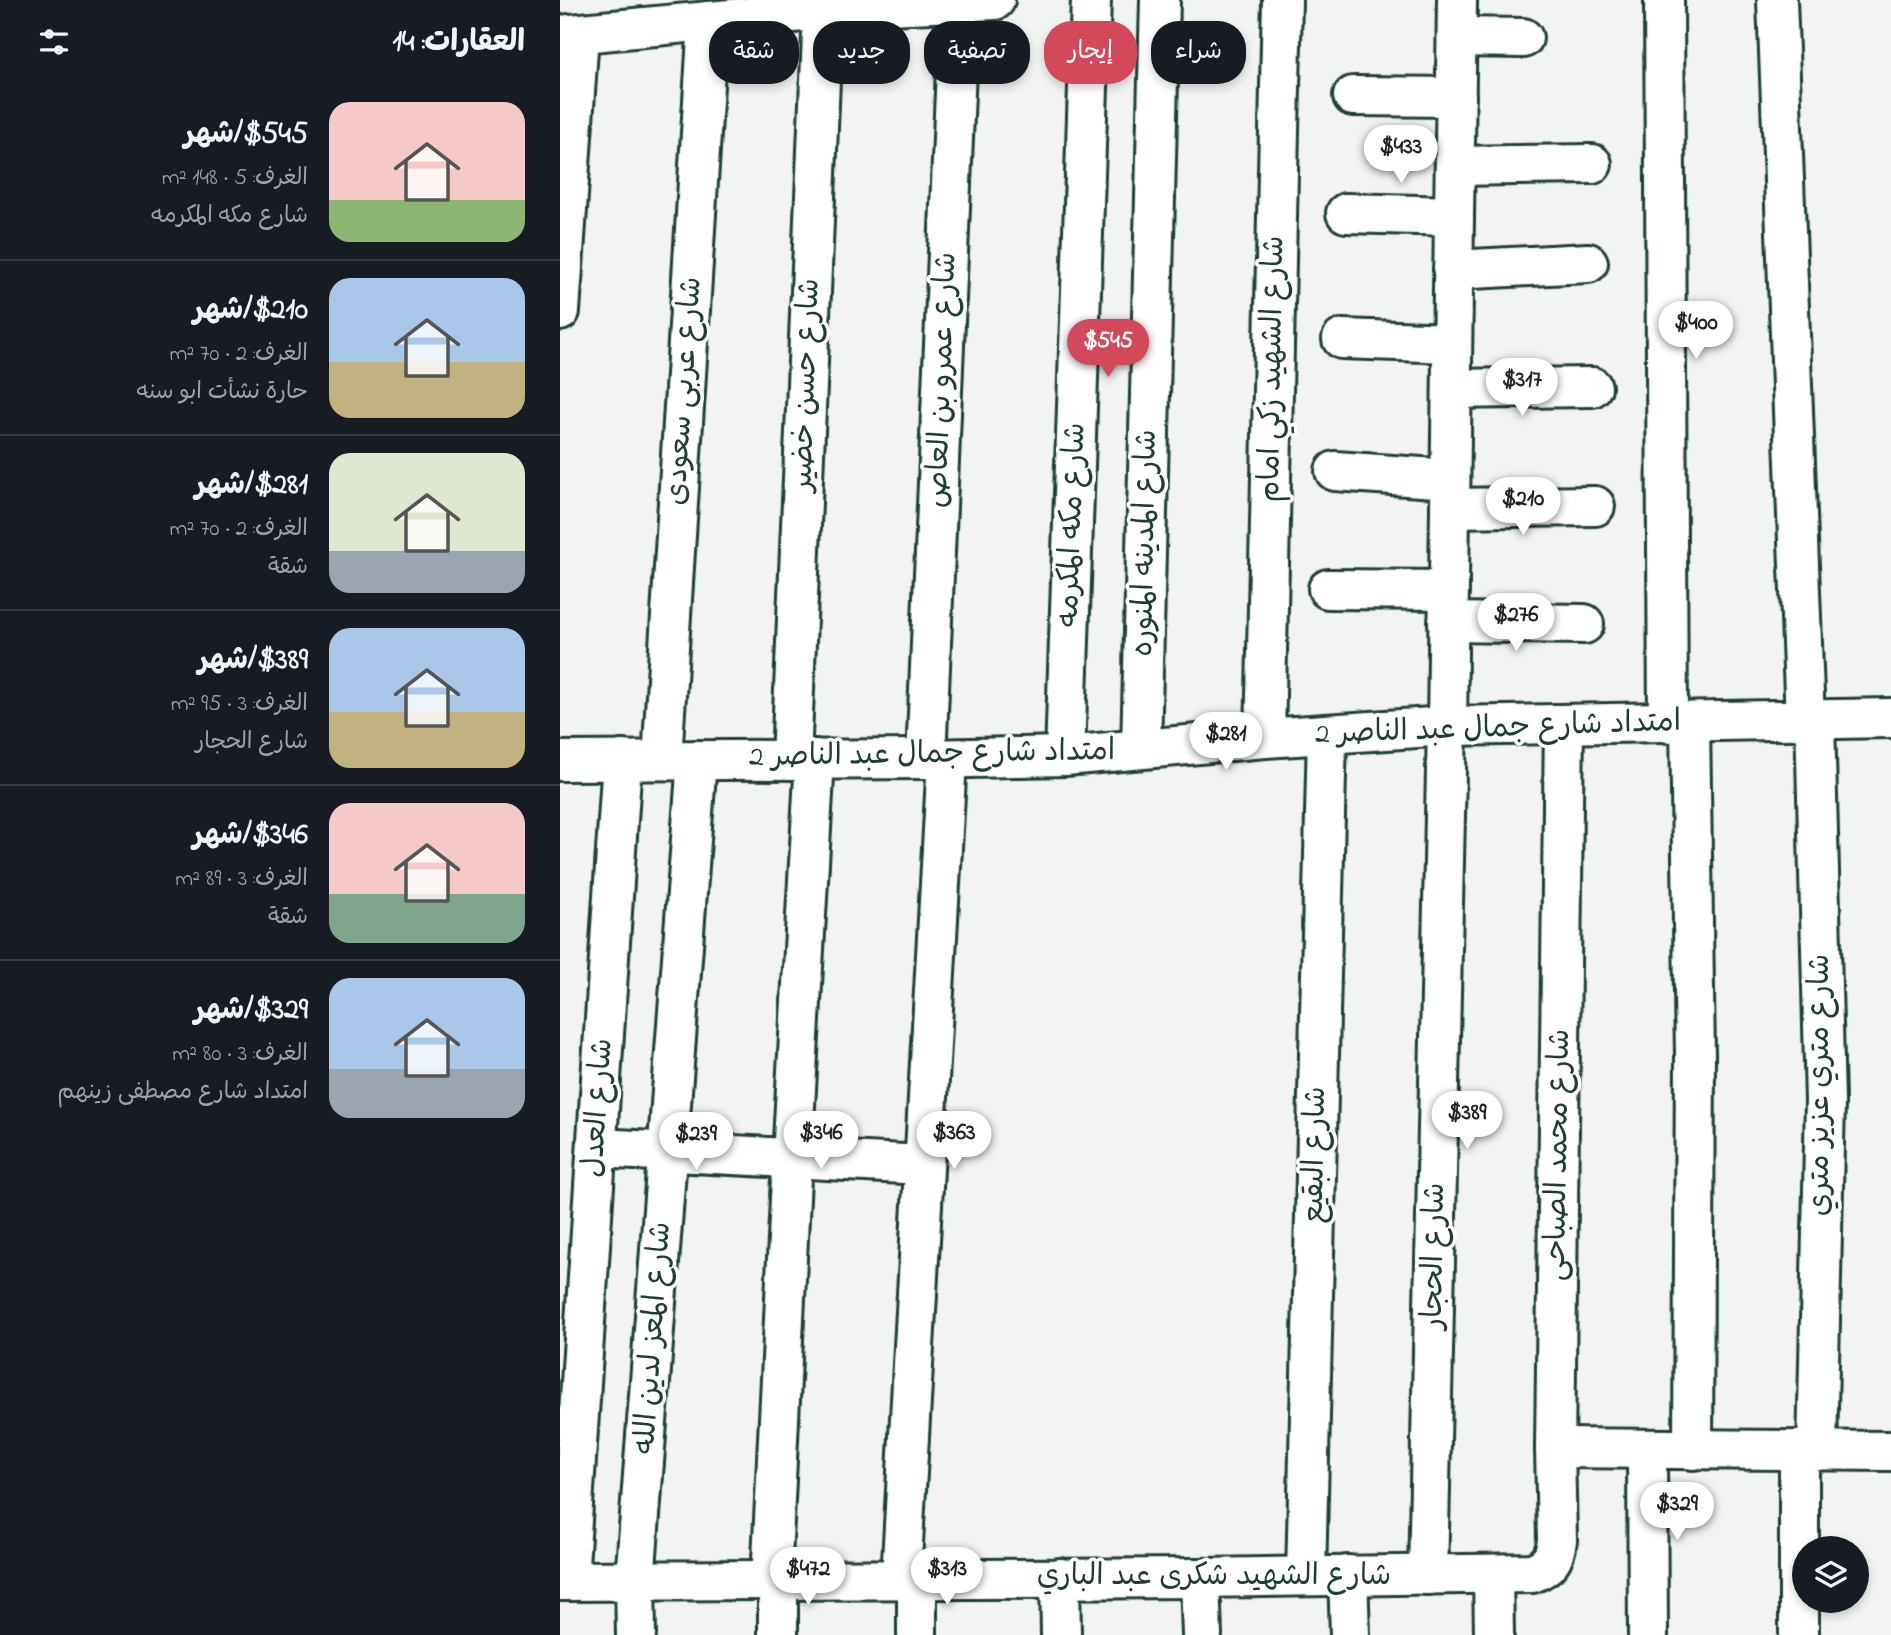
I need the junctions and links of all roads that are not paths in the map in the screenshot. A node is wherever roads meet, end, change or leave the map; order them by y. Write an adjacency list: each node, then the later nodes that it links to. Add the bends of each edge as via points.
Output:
1 (1091, 0): 43 (street, شارع مكه المكرمه)
2 (1160, 0): 42 (street, شارع المدينه المنوره)
3 (1282, 0): 41 (street, شارع الشهيد زكي امام)
4 (1457, 0): 13 (street, شارع الحجار)
5 (1664, 0): 37 (street)
6 (1777, 0): 36 (street, شارع متري عزيز متري)
7 (971, 1): 8 (street); 44 (street, شارع عمرو بن العاص)
8 (867, 3): 9 (street)
9 (823, 10): 10 (street); 47 (street, شارع حسن خضير)
10 (733, 13): 11 (street); 46 (street, شارع عربى سعودى)
11 (626, 15): 12 (street)
12 (569, 34): 23 (street)
13 (1457, 37): 14 (street); 16 (street, شارع الحجار)
14 (1523, 38)
15 (1353, 96): 16 (street)
16 (1456, 97): 18 (street, شارع الحجار)
17 (1592, 164): 18 (street)
18 (1455, 166): 20 (street, شارع الحجار)
19 (1346, 213): 20 (street)
20 (1454, 216): 22 (street, شارع الحجار)
21 (1588, 263): 22 (street)
22 (1453, 270): 26 (street, شارع الحجار)
23 (560, 299): 24 (street)
24 (560, 311)
25 (1342, 339): 26 (street)
26 (1452, 343): 28 (street, شارع الحجار)
27 (1592, 387): 28 (street)
28 (1452, 389): 30 (street, شارع الحجار)
29 (1335, 471): 30 (street)
30 (1450, 494): 31 (street); 33 (street, شارع الحجار)
31 (1595, 506)
32 (1328, 589): 33 (street)
33 (1449, 606): 34 (street); 39 (street, شارع الحجار)
34 (1584, 624)
35 (1891, 718): 36 (street, امتداد شارع جمال عبد الناصر 2)
36 (1810, 720): 37 (street, امتداد شارع جمال عبد الناصر 2); 57 (street, شارع متري عزيز متري, via 1825,1101)
37 (1679, 722): 38 (street, امتداد شارع جمال عبد الناصر 2); 56 (street, via 1695,1056)
38 (1564, 725): 39 (street, امتداد شارع جمال عبد الناصر 2); 54 (street, شارع محمد الصباحى)
39 (1447, 726): 40 (street, امتداد شارع جمال عبد الناصر 2); 61 (street, شارع الحجار)
40 (1327, 734): 41 (street, امتداد شارع جمال عبد الناصر 2); 62 (street, شارع البقيع)
41 (1265, 738): 42 (street, امتداد شارع جمال عبد الناصر 2)
42 (1141, 749): 43 (street, امتداد شارع جمال عبد الناصر 2)
43 (1065, 756): 44 (street, امتداد شارع جمال عبد الناصر 2)
44 (937, 759): 47 (street, امتداد شارع جمال عبد الناصر 2); 52 (street, شارع عمرو بن العاص)
45 (622, 760): 46 (street, امتداد شارع جمال عبد الناصر 2); 48 (street, امتداد شارع جمال عبد الناصر 2); 49 (street, شارع العدل)
46 (680, 760): 47 (street, امتداد شارع جمال عبد الناصر 2); 50 (street, شارع المعز لدين الله)
47 (803, 760): 51 (street, شارع حسن خضير)
48 (560, 761)
49 (597, 1148): 50 (street); 53 (street, شارع العدل)
50 (668, 1152): 51 (street); 67 (street, شارع المعز لدين الله)
51 (792, 1158): 52 (street); 68 (street, شارع حسن خضير)
52 (924, 1165): 66 (street, شارع عمرو بن العاص)
53 (575, 1237): 69 (street, شارع العدل)
54 (1555, 1448): 55 (street); 59 (street, شارع محمد الصباحى, via 1556,1552 1551,1562)
55 (1647, 1449): 56 (street); 77 (street)
56 (1693, 1450): 57 (street)
57 (1808, 1450): 58 (street); 78 (street, شارع متري عزيز متري)
58 (1891, 1451)
59 (1532, 1573): 60 (street, شارع الشهيد شكرى عبد الباري)
60 (1493, 1574): 61 (street, شارع الشهيد شكرى عبد الباري); 76 (street)
61 (1428, 1575): 63 (street, شارع الشهيد شكرى عبد الباري)
62 (1306, 1576): 63 (street, شارع الشهيد شكرى عبد الباري); 65 (street, شارع الشهيد شكرى عبد الباري)
63 (1348, 1576): 75 (street)
64 (1060, 1578): 65 (street, شارع الشهيد شكرى عبد الباري); 66 (street, شارع الشهيد شكرى عبد الباري); 73 (street)
65 (1200, 1578): 74 (street)
66 (909, 1579): 68 (street, شارع الشهيد شكرى عبد الباري); 72 (street, شارع عمرو بن العاص)
67 (635, 1580): 68 (street, شارع الشهيد شكرى عبد الباري); 69 (street, شارع الشهيد شكرى عبد الباري); 70 (street, شارع المعز لدين الله)
68 (775, 1580): 71 (street, شارع حسن خضير)
69 (564, 1581)
70 (636, 1635)
71 (778, 1635)
72 (917, 1635)
73 (1061, 1635)
74 (1202, 1635)
75 (1350, 1635)
76 (1494, 1635)
77 (1648, 1635)
78 (1799, 1635)

